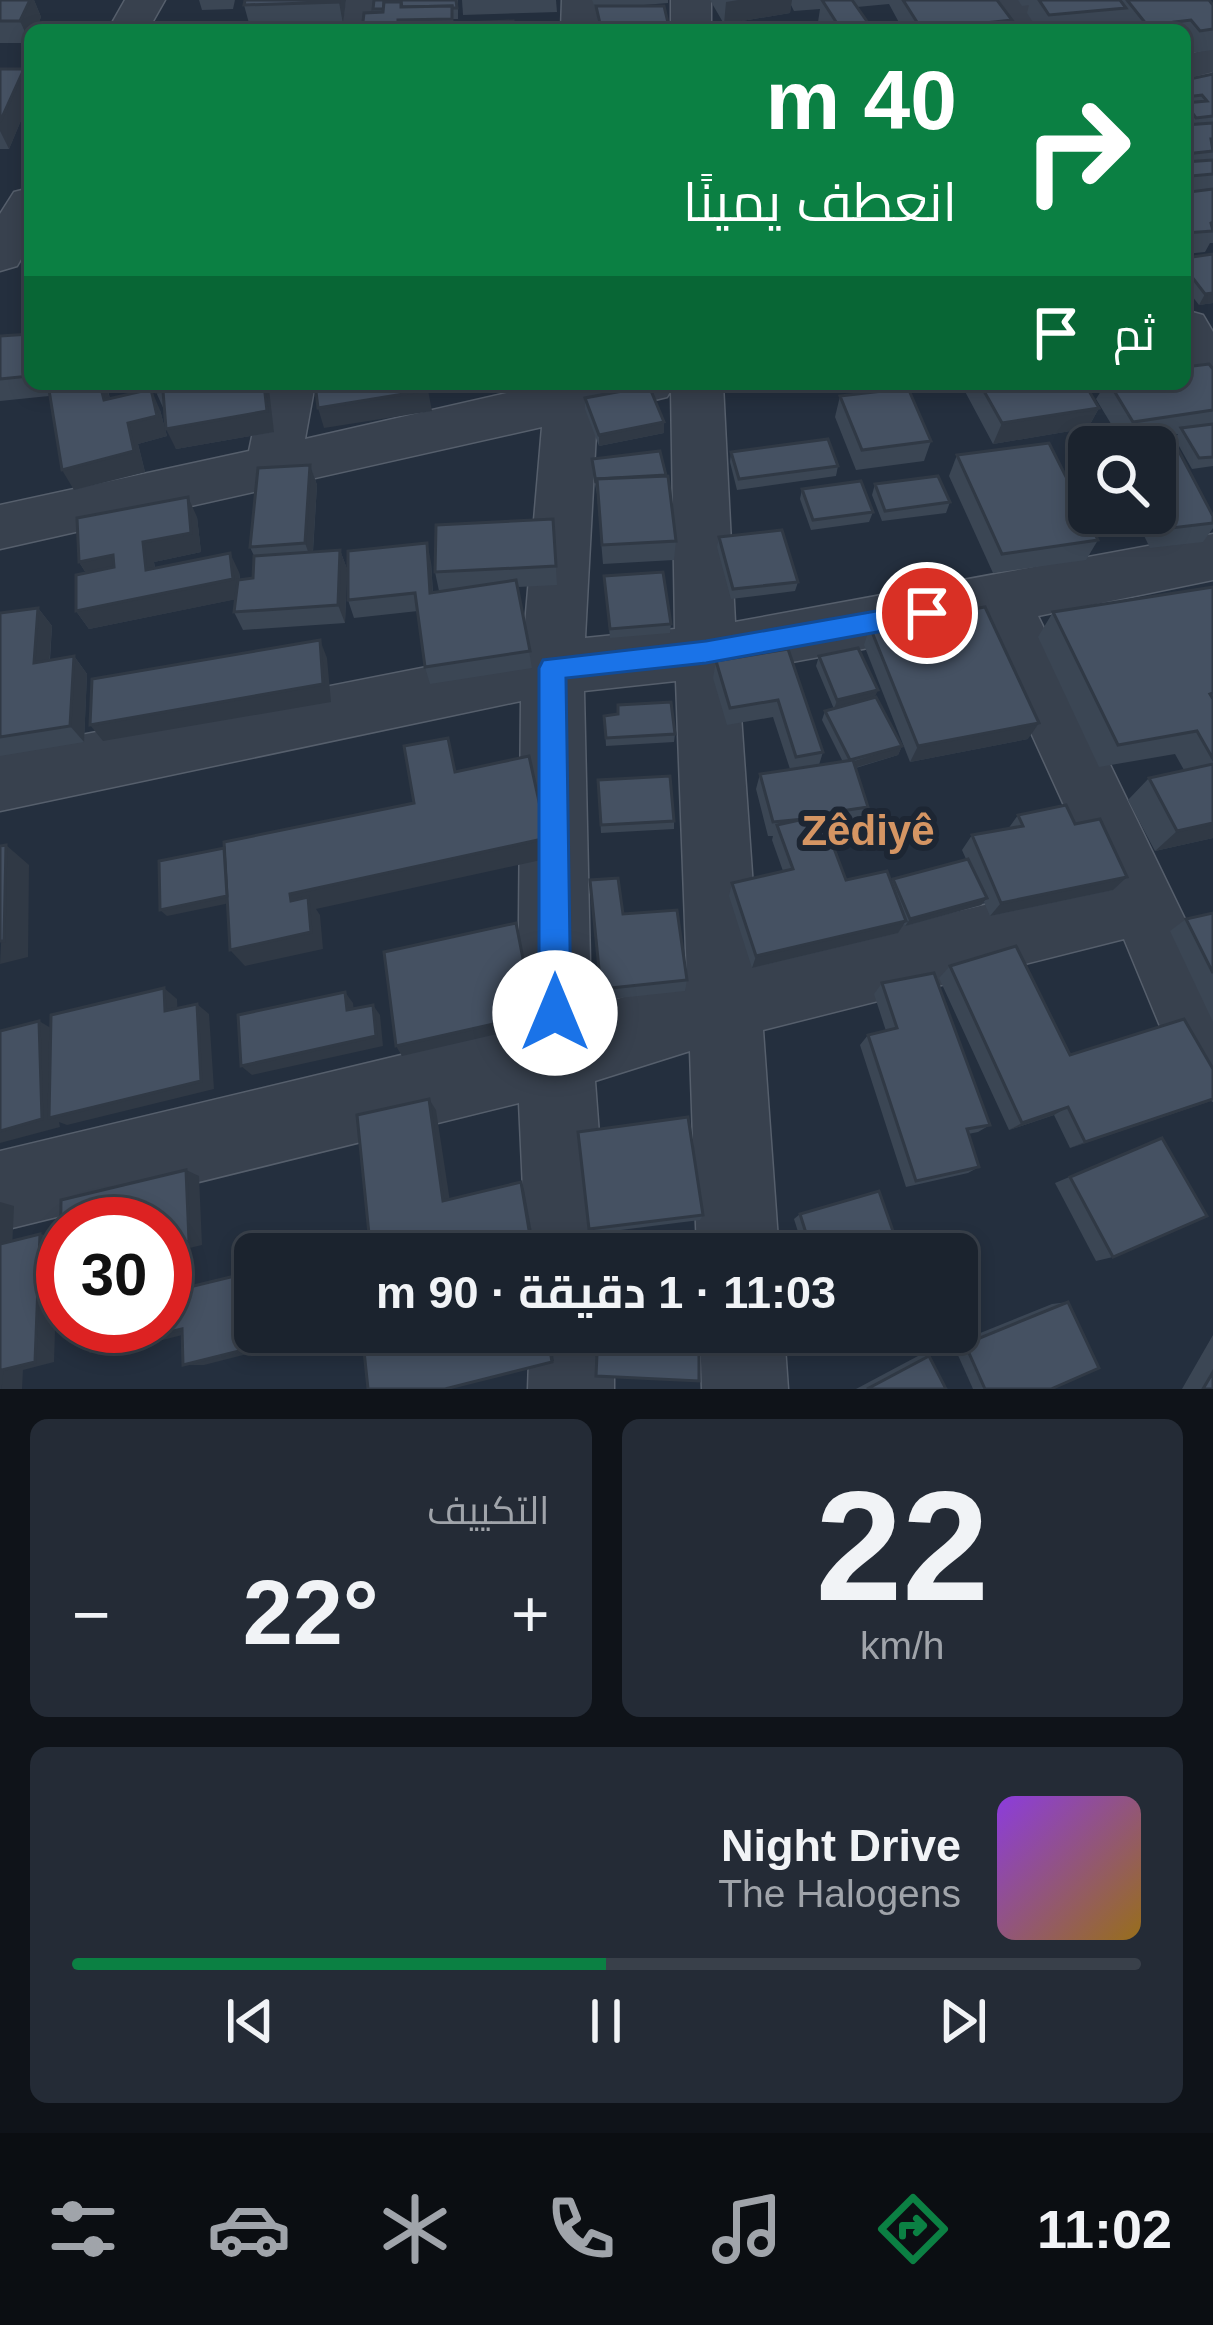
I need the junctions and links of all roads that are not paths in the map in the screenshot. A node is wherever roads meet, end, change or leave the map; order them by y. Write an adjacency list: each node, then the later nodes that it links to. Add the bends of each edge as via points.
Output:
1 (24, 214): 2 (street)
2 (0, 260)
3 (1191, 337): 4 (street)
4 (1213, 375)
5 (288, 390): 8 (street)
6 (698, 390): 12 (street)
7 (572, 392): 8 (street); 13 (street)
8 (274, 466): 9 (street)
9 (0, 527)
10 (1213, 557): 11 (street)
11 (999, 597): 12 (street); 15 (street)
12 (706, 652): 13 (street); 16 (street)
13 (552, 668): 14 (street); 17 (street)
14 (0, 781)
15 (1143, 901): 16 (street); 18 (street)
16 (726, 1004): 17 (street); 21 (street)
17 (555, 1056): 19 (street); 20 (street)
18 (1213, 1061)
19 (0, 1191)
20 (567, 1233)
21 (737, 1233)
22 (572, 1353): 24 (street)
23 (743, 1353): 25 (street)
24 (571, 1389)
25 (745, 1389)

